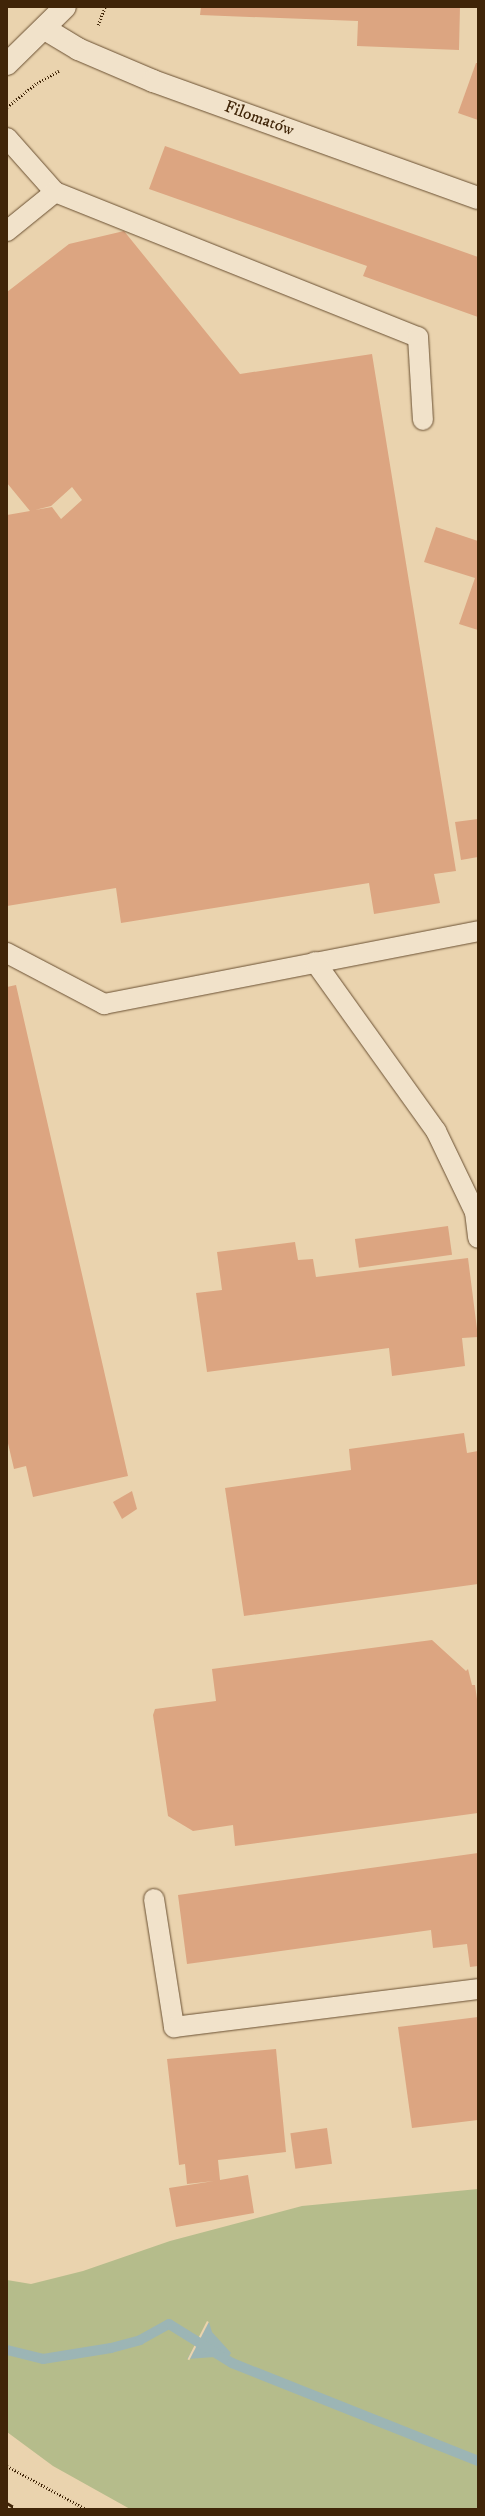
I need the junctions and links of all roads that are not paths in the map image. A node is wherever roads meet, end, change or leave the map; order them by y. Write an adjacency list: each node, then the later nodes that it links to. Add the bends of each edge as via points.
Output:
1 (65, 7): 2 (street)
2 (45, 29): 3 (street); 6 (street, Filomatów, via 78,49 153,81)
3 (7, 64)
4 (7, 138): 5 (lane)
5 (55, 192): 7 (lane); 8 (lane, via 418,337)
6 (478, 198)
7 (7, 231)
8 (423, 420)
9 (478, 932): 11 (lane)
10 (7, 952): 11 (lane, via 104,1004)
11 (315, 962): 12 (lane, via 436,1131 475,1212)
12 (478, 1238)
13 (154, 1899): 14 (lane, via 174,2027)
14 (478, 1989)

